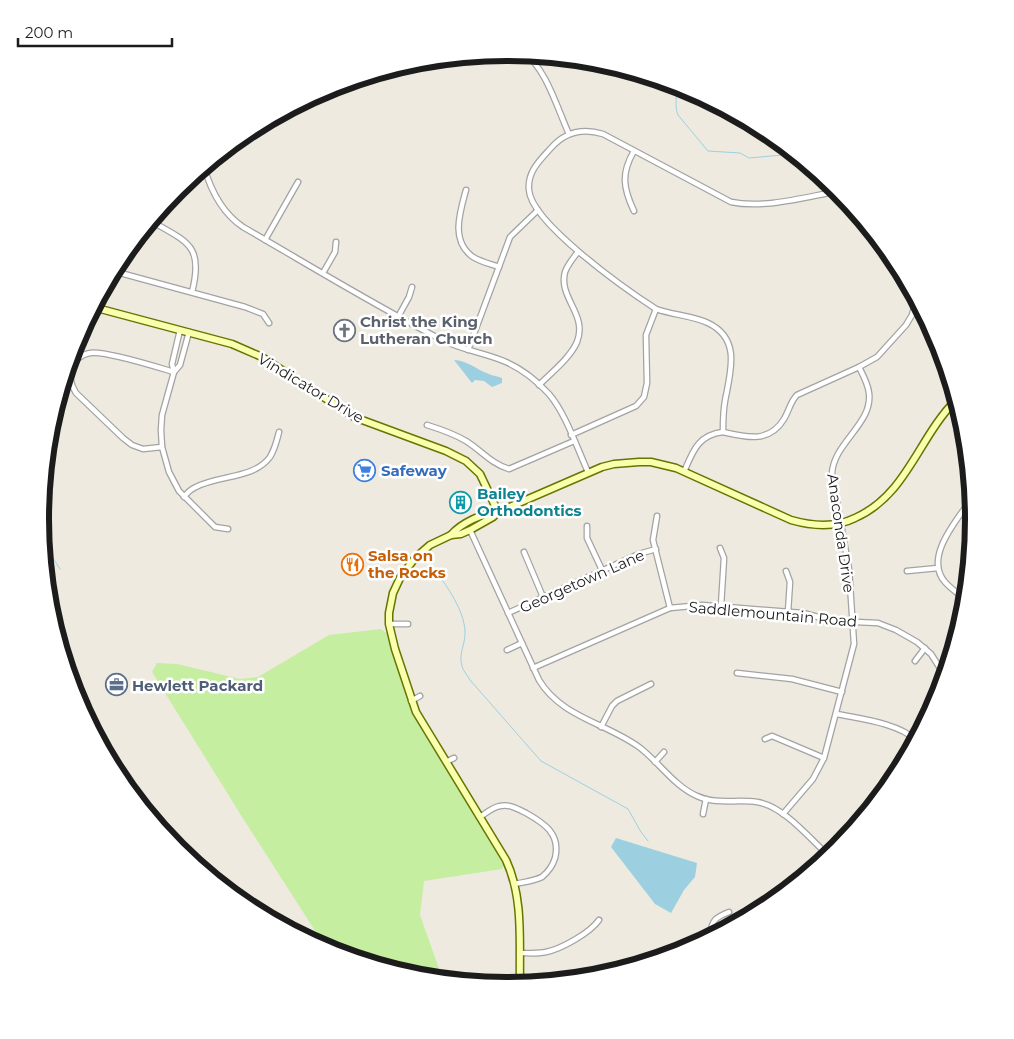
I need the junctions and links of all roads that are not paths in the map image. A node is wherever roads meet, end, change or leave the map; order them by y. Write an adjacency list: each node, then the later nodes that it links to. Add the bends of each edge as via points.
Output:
1 (533, 62): 3 (street)
2 (539, 62): 3 (street)
3 (536, 64): 4 (street)
4 (569, 134): 5 (street, via 597,132); 10 (street, via 551,147 530,174 529,193)
5 (634, 151): 9 (street, via 738,204 760,204); 11 (street, via 624,180)
6 (207, 174): 13 (street, via 226,213)
7 (298, 182): 13 (street)
8 (466, 190): 16 (street, via 458,223 462,243 475,258)
9 (829, 193)
10 (538, 210): 15 (street); 16 (street, via 510,237)
11 (634, 210)
12 (156, 224): 20 (street, via 183,240 192,251 197,274)
13 (265, 240): 18 (street)
14 (336, 242): 18 (street, via 335,252)
15 (578, 252): 22 (street); 33 (street, via 568,265 564,279 568,298 578,317 578,340 570,354)
16 (499, 267): 28 (street)
17 (121, 273): 20 (street)
18 (323, 273): 24 (street)
19 (412, 287): 24 (street)
20 (192, 292): 25 (street, via 245,306 263,314)
21 (100, 309): 26 (main road, Vindicator Drive)
22 (656, 309): 37 (street, via 708,322 726,338 732,360); 38 (street, via 646,336 644,397 636,406)
23 (914, 309): 30 (street, via 906,325 877,357)
24 (398, 317): 28 (street)
25 (269, 323)
26 (180, 330): 27 (main road, Vindicator Drive); 31 (street, via 172,364)
27 (189, 332): 31 (street, via 180,365); 45 (main road, Vindicator Drive, via 253,352 354,417 466,461 480,474)
28 (468, 350): 33 (street, via 512,365)
29 (78, 360): 31 (street, via 95,352)
30 (859, 367): 37 (street, via 797,395 784,420 766,435 744,438); 47 (street, Anaconda Drive, via 870,394 867,407 838,450 832,468)
31 (174, 372): 40 (street, via 161,422)
32 (71, 380): 40 (street, via 76,393 127,442 143,448)
33 (539, 385): 38 (street, via 563,416)
34 (951, 406): 47 (main road, via 890,494 864,515)
35 (426, 425): 39 (street, via 467,442 496,465 509,469)
36 (279, 432): 43 (street, via 274,450 262,465 198,486)
37 (722, 432): 42 (street, via 710,434 700,442)
38 (571, 435): 39 (street)
39 (574, 441): 41 (street)
40 (162, 447): 43 (street, via 172,479)
41 (588, 472): 42 (main road, via 614,464 639,462 662,464); 45 (main road)
42 (684, 472): 47 (main road, via 791,520 810,525)
43 (184, 497): 49 (street, via 215,528)
44 (965, 509): 55 (street, via 943,543)
45 (498, 512): 50 (main road); 51 (main road, via 458,527)
46 (657, 516): 53 (street, via 653,533)
47 (840, 523): 65 (street, Anaconda Drive, via 849,569)
48 (587, 526): 56 (street, via 587,538)
49 (228, 529)
50 (470, 530): 51 (main road); 64 (street)
51 (452, 535): 66 (main road, via 422,551 407,567 393,593)
52 (720, 548): 61 (street, via 724,558)
53 (656, 549): 56 (street, Georgetown Lane); 62 (street)
54 (524, 552): 60 (street)
55 (938, 568): 58 (street); 59 (street, via 944,582)
56 (602, 570): 60 (street, Georgetown Lane)
57 (786, 571): 63 (street, via 790,582)
58 (908, 571)
59 (959, 594)
60 (543, 597): 64 (street, Georgetown Lane)
61 (721, 606): 62 (street, Saddlemountain Road); 63 (street, Saddlemountain Road)
62 (670, 608): 72 (street, Saddlemountain Road)
63 (788, 612): 65 (street, Saddlemountain Road, via 832,621)
64 (508, 613): 68 (street)
65 (852, 621): 69 (street, Saddlemountain Road, via 878,622); 76 (street, Anaconda Drive, via 854,644)
66 (389, 624): 67 (street); 78 (main road)
67 (408, 624)
68 (522, 643): 70 (street); 72 (street)
69 (925, 648): 71 (street); 73 (street, Saddlemountain Road)
70 (507, 650)
71 (914, 661)
72 (533, 668): 80 (street, via 542,687 559,704)
73 (941, 668)
74 (737, 673): 76 (street, via 792,679)
75 (651, 684): 80 (street, via 617,700)
76 (842, 692): 79 (street, Anaconda Drive)
77 (420, 696): 78 (street)
78 (411, 701): 86 (main road)
79 (837, 714): 81 (street, via 899,729); 85 (street, Anaconda Drive)
80 (601, 727): 87 (street, via 637,746)
81 (911, 736)
82 (765, 739): 85 (street, via 772,736)
83 (664, 752): 87 (street)
84 (454, 758): 86 (street)
85 (824, 758): 90 (street, Anaconda Drive, via 813,779)
86 (446, 762): 91 (main road)
87 (655, 762): 88 (street, via 688,791)
88 (706, 799): 89 (street); 90 (street, via 760,802)
89 (703, 814)
90 (784, 814): 92 (street)
91 (480, 817): 93 (main road, via 506,860); 93 (street, via 500,806 512,806 541,821 557,836 556,852 548,872 536,880)
92 (824, 851)
93 (515, 884): 97 (main road)
94 (729, 912): 96 (street, via 716,917)
95 (599, 920): 97 (street, via 593,928 554,950 540,954)
96 (710, 930)
97 (519, 953): 98 (main road)
98 (520, 978)

